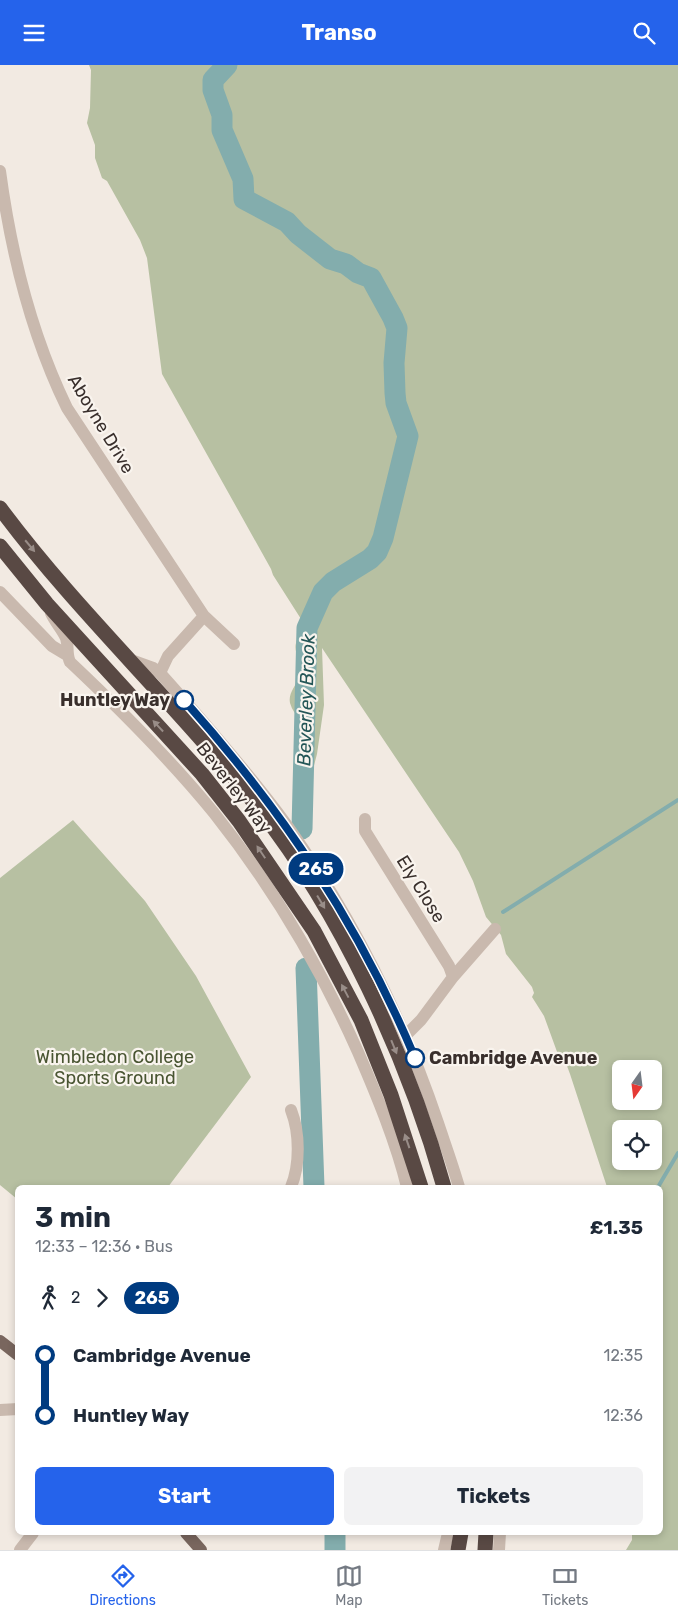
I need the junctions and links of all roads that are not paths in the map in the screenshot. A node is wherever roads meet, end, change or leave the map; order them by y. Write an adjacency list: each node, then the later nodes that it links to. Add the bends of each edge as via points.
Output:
1 (0, 171): 6 (street, Aboyne Drive, via 24,289 51,374 98,458)
2 (0, 508): 9 (highway, Beverley Way, one-way to 9)
3 (0, 546): 5 (highway, Beverley Way)
4 (0, 592): 8 (street, Beverley Way, via 52,646)
5 (48, 604): 8 (street, Beverley Way, via 65,637); 18 (highway, Beverley Way, one-way to 5, via 391,1095 361,1020 314,931 239,821 202,774)
6 (204, 616): 7 (street, Aboyne Drive); 10 (street, via 168,655)
7 (234, 644)
8 (67, 655): 17 (street, Beverley Way, via 70,662 158,748 213,812 296,931 332,996 369,1077)
9 (128, 659): 10 (street, Beverley Way); 19 (highway, Beverley Way, one-way to 19, via 258,807 337,929 393,1044)
10 (160, 673): 14 (street, Beverley Way, via 252,779 314,865 373,967)
11 (365, 819): 13 (street, Ely Close, via 364,831)
12 (495, 929): 13 (street)
13 (453, 977): 14 (street)
14 (406, 1036): 20 (street, Beverley Way)
15 (291, 1111): 16 (street, via 296,1123 297,1157 297,1173)
16 (292, 1185)
17 (406, 1185)
18 (420, 1185)
19 (443, 1185)
20 (458, 1185)
21 (0, 1341): 22 (main road)
22 (15, 1353)
23 (15, 1409): 24 (street)
24 (0, 1410)
25 (31, 1535): 32 (street)
26 (188, 1535): 33 (main road)
27 (448, 1535): 34 (street)
28 (462, 1535): 35 (highway)
29 (462, 1535): 36 (highway)
30 (486, 1535): 37 (highway)
31 (500, 1535): 38 (street)
32 (20, 1550)
33 (200, 1550)
34 (444, 1550)
35 (458, 1550)
36 (462, 1550)
37 (485, 1550)
38 (499, 1550)

